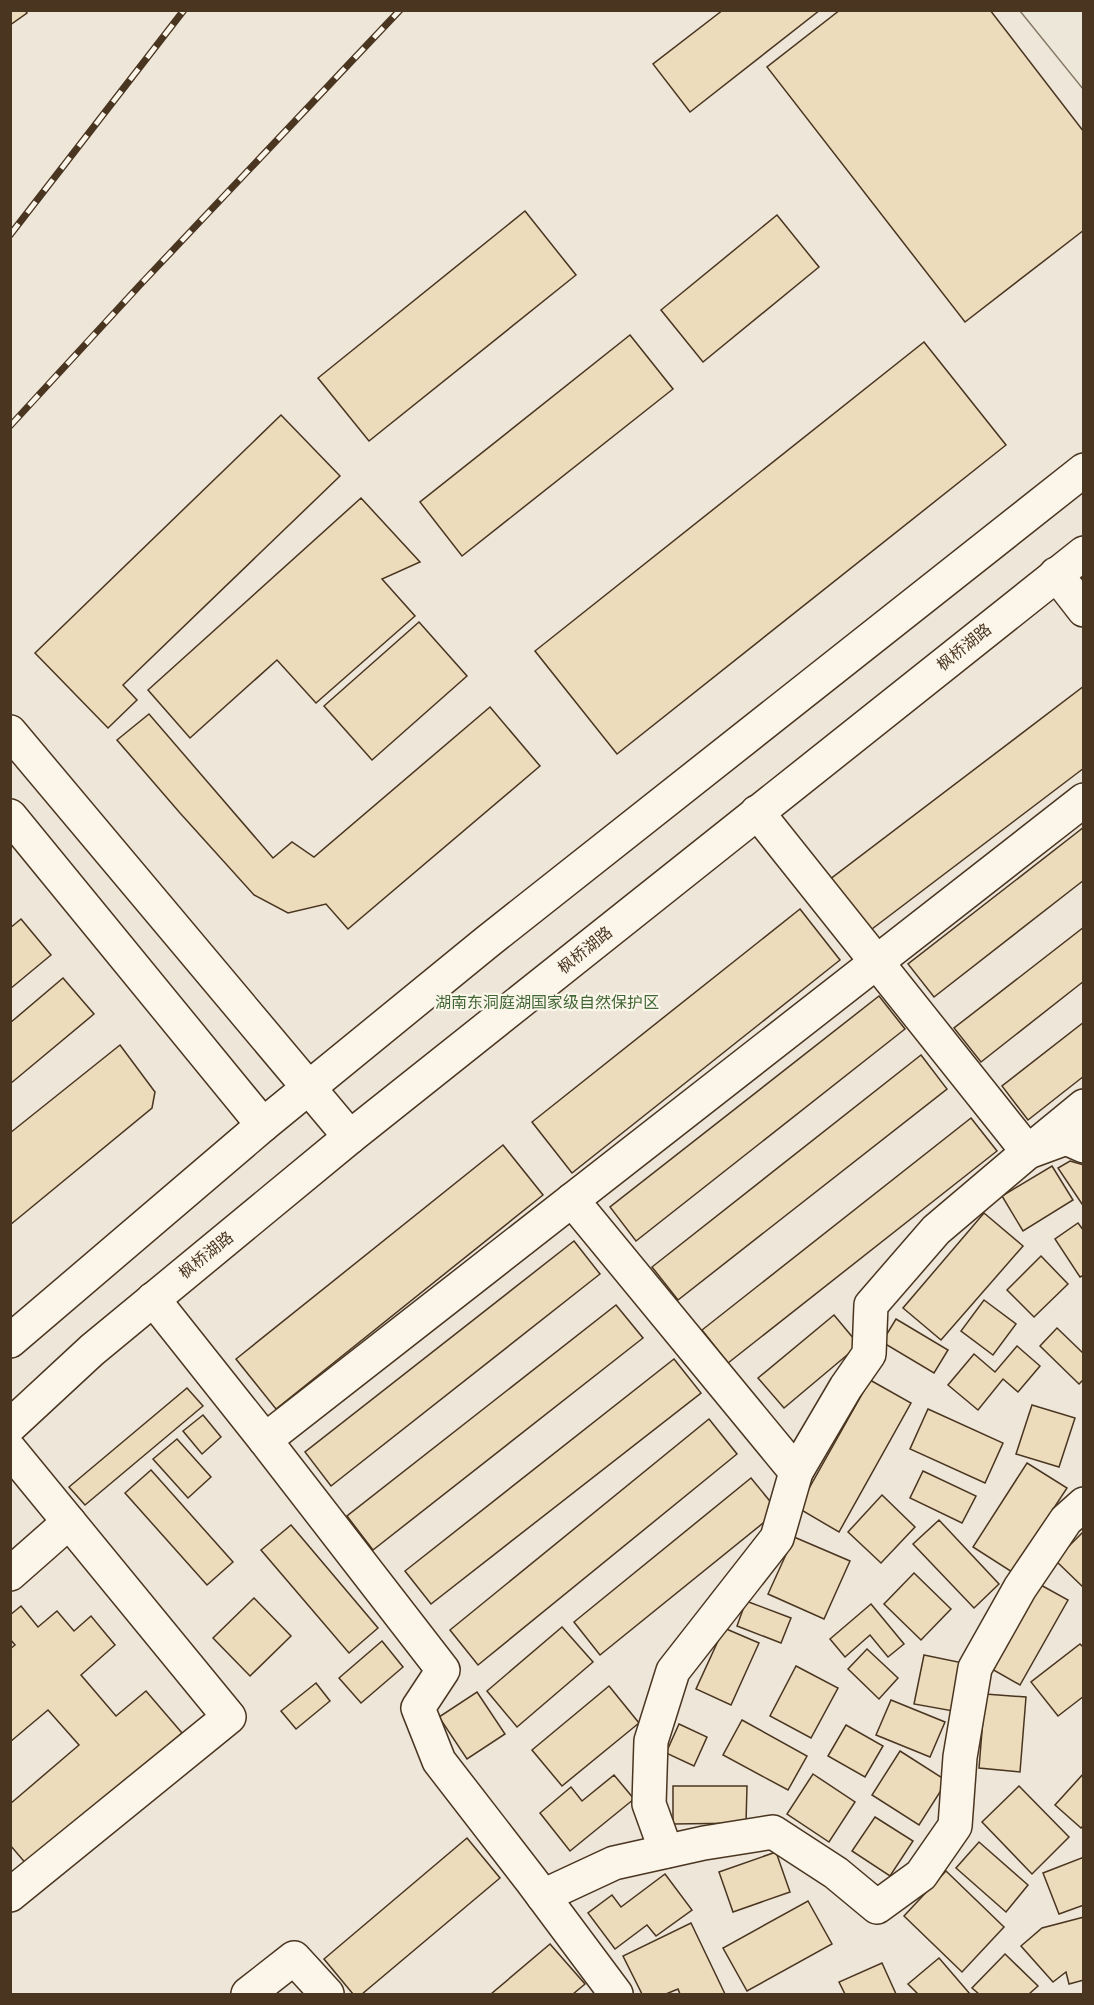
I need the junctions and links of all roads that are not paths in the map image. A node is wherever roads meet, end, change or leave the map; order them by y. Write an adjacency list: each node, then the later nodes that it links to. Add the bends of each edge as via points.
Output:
1 (1083, 470): 10 (street, via 487,942)
2 (1083, 553): 3 (street, 枫桥湖路)
3 (1056, 574): 4 (street); 7 (street, 枫桥湖路)
4 (1083, 610)
5 (10, 732): 10 (street)
6 (1083, 800): 9 (street)
7 (757, 812): 9 (street); 13 (street, 枫桥湖路)
8 (10, 816): 12 (street)
9 (876, 962): 15 (street); 16 (street)
10 (309, 1088): 12 (street); 13 (street)
11 (1083, 1106): 15 (street)
12 (263, 1125): 18 (street)
13 (350, 1137): 17 (street, 枫桥湖路)
14 (1083, 1146): 15 (street, via 1066,1137)
15 (1028, 1152): 22 (street, via 936,1230 871,1305 868,1354)
16 (572, 1200): 20 (street); 22 (street)
17 (153, 1299): 19 (street, 枫桥湖路); 20 (street)
18 (10, 1341)
19 (10, 1426)
20 (265, 1440): 28 (street, via 443,1670 418,1708 439,1761)
21 (10, 1450): 24 (street)
22 (796, 1472): 26 (street, via 777,1538 673,1671 651,1741 649,1804)
23 (1083, 1504): 26 (street, via 1066,1520 1020,1588 975,1668 960,1757 955,1826 921,1875 877,1907 836,1873 773,1832)
24 (69, 1522): 25 (street); 27 (street, via 229,1717)
25 (10, 1574)
26 (666, 1851): 28 (street, via 614,1863)
27 (10, 1895)
28 (543, 1896): 31 (street)
29 (248, 1995): 30 (street, via 294,1958)
30 (327, 1995)
31 (616, 1995)

